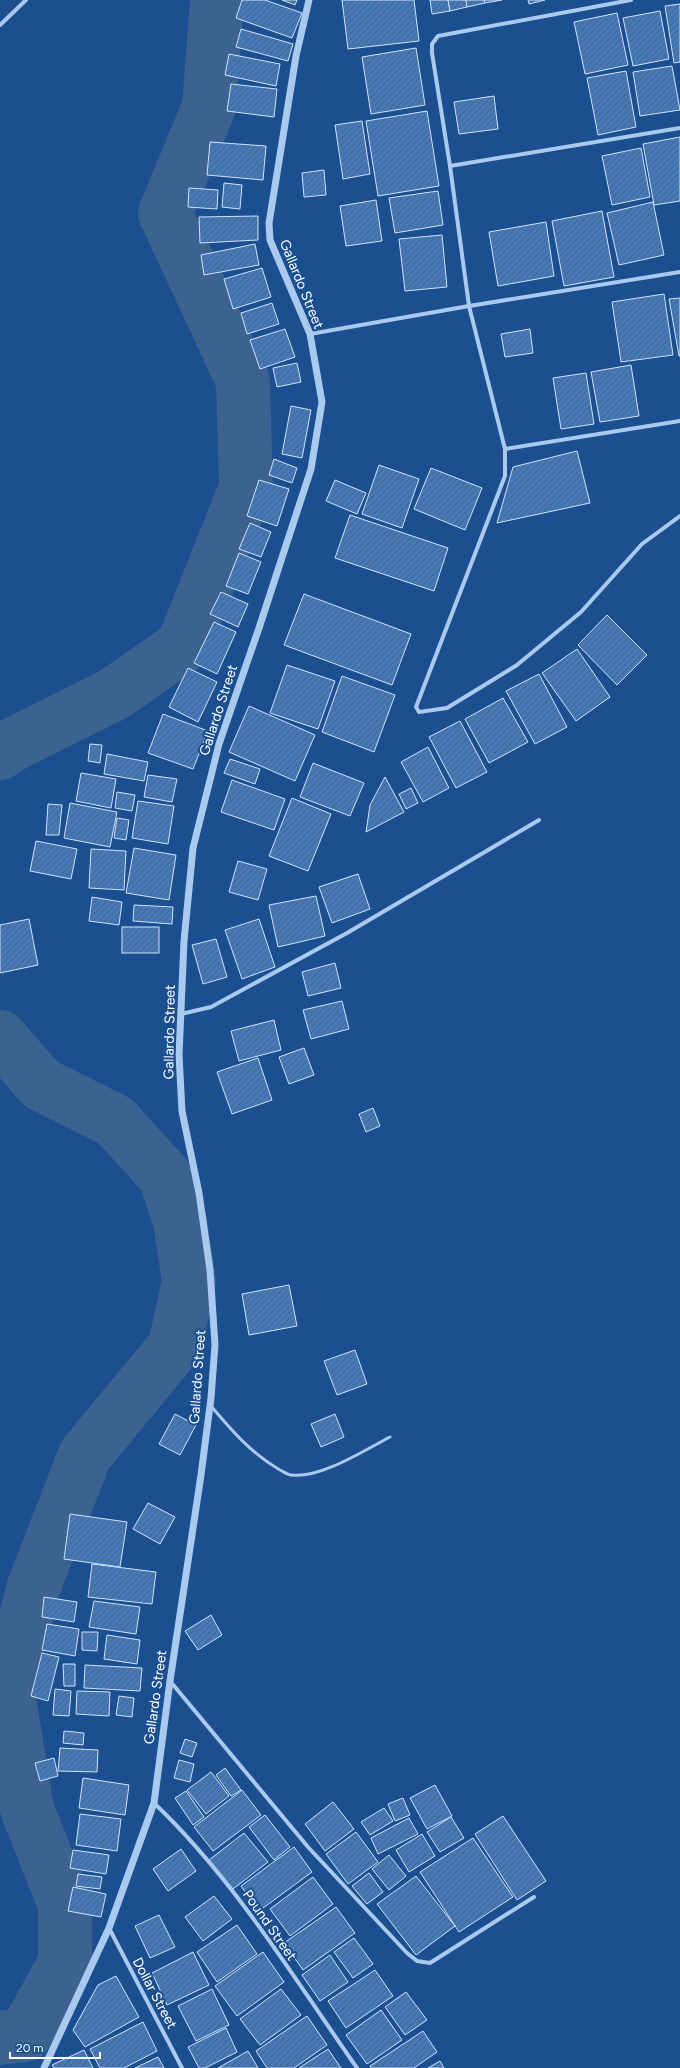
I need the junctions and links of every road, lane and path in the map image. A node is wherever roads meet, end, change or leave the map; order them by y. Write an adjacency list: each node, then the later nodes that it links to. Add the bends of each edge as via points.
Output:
1 (26, 0): 4 (street)
2 (309, 0): 9 (street, Gallardo Street, via 296,56 269,224 270,240)
3 (631, 0): 6 (street, via 438,36 432,44 432,53)
4 (0, 25)
5 (680, 128): 6 (street)
6 (450, 166): 8 (street)
7 (680, 272): 8 (street)
8 (469, 306): 9 (street); 11 (street)
9 (310, 334): 14 (street, Gallardo Street, via 322,402 311,468 219,744 193,848 184,941)
10 (680, 421): 11 (street)
11 (505, 449): 12 (street, via 505,476 416,707 419,712 447,708 517,665 581,612 642,544)
12 (680, 516)
13 (539, 820): 14 (street, via 347,933 207,1009)
14 (181, 1014): 15 (street, Gallardo Street, via 179,1056 182,1111 199,1193 210,1270 215,1345)
15 (210, 1405): 16 (lane, via 262,1460 291,1476 318,1472); 17 (street, Gallardo Street)
16 (390, 1437)
17 (170, 1681): 18 (street, Gallardo Street); 19 (street, via 308,1847 417,1961 430,1963)
18 (154, 1803): 20 (street, Gallardo Street); 23 (street, Pound Street, via 186,1833 223,1877)
19 (534, 1898)
20 (109, 1928): 21 (street, Gallardo Street); 22 (street, Dollar Street)
21 (44, 2068)
22 (182, 2068)
23 (358, 2068)

